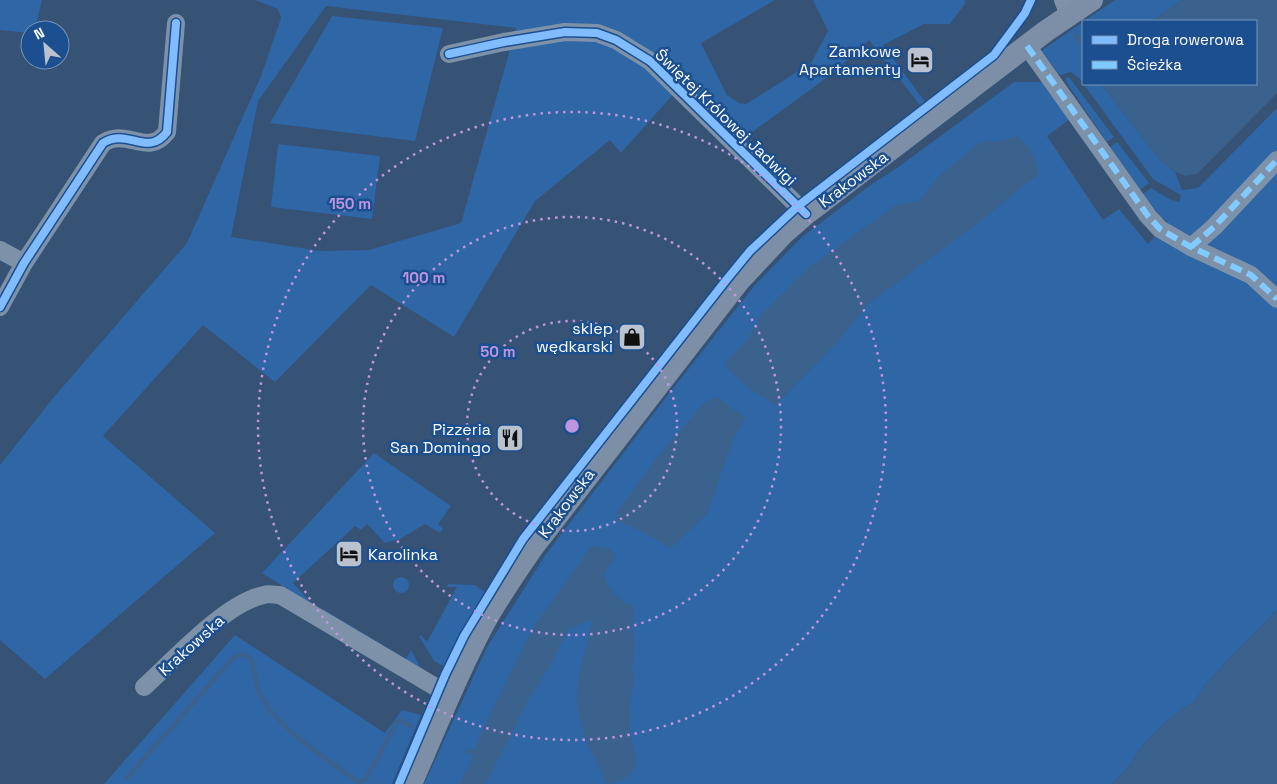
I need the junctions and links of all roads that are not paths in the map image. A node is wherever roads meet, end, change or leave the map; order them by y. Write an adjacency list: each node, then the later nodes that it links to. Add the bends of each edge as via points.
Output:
1 (1092, 0): 2 (main road, Krakowska)
2 (1066, 8): 4 (main road, Krakowska)
3 (176, 23): 10 (street, via 167,132 152,144 117,138 103,143)
4 (1027, 46): 7 (main road, Krakowska); 8 (street, via 1148,216 1160,229)
5 (449, 54): 7 (street, Świętej Królowej Jadwigi, via 565,32 597,33 616,40 650,61)
6 (1277, 160): 8 (street)
7 (806, 214): 14 (main road, Krakowska, via 739,281 533,546 482,627)
8 (1191, 247): 11 (street, via 1250,275)
9 (0, 250): 10 (street)
10 (24, 264): 12 (street)
11 (1277, 299)
12 (0, 307)
13 (144, 687): 14 (street, Krakowska, via 224,614 266,594 280,595)
14 (449, 695): 15 (main road, Krakowska)
15 (411, 784)

